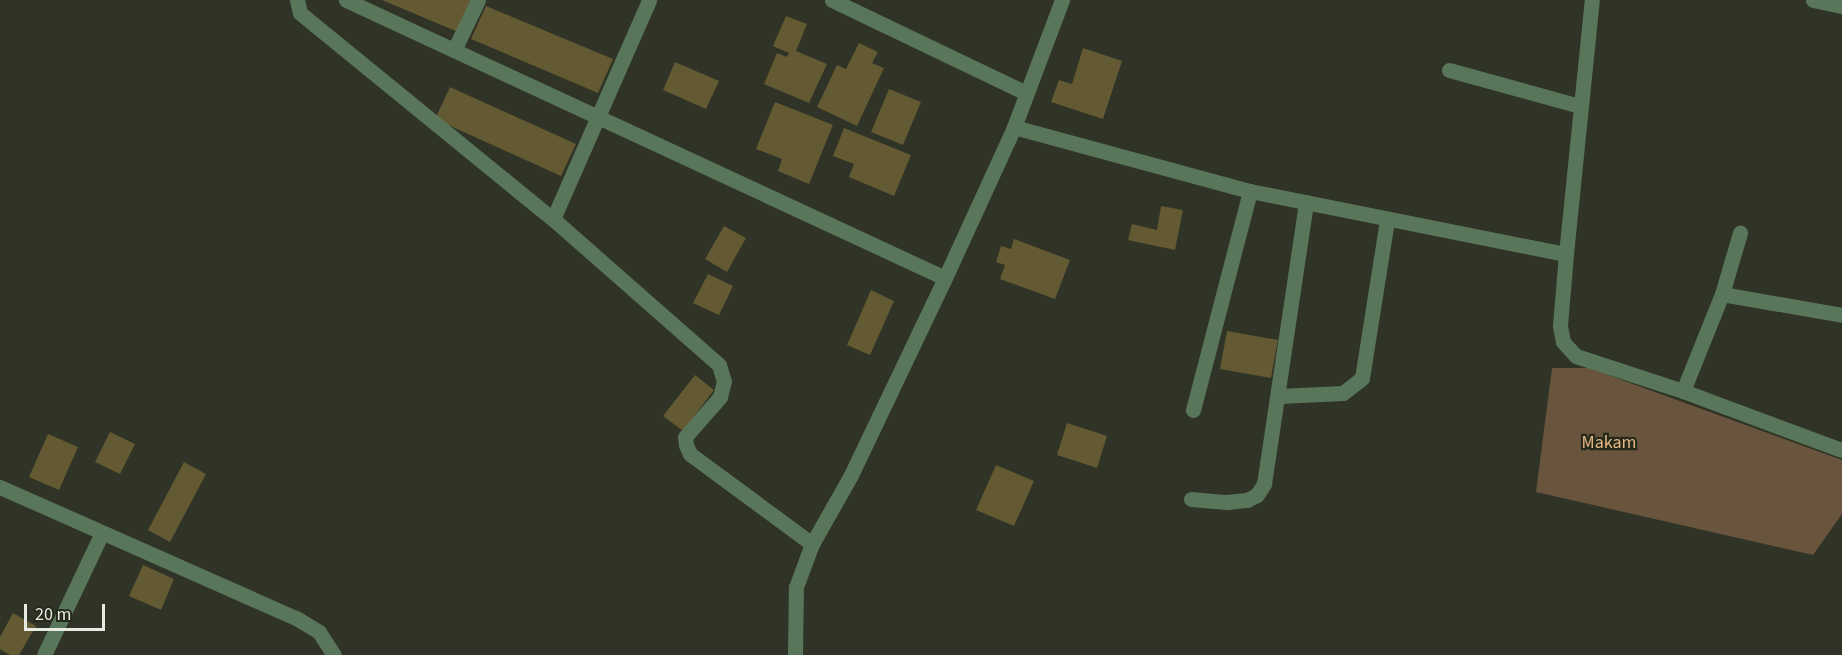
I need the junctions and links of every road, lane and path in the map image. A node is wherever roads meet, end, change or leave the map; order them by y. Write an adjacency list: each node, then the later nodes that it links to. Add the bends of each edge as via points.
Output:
1 (297, 0): 18 (street, via 300,13)
2 (346, 0): 10 (street)
3 (478, 0): 10 (street)
4 (649, 0): 14 (street)
5 (832, 0): 12 (street)
6 (1062, 0): 12 (street)
7 (1592, 0): 13 (street)
8 (1813, 0): 9 (street)
9 (1842, 6)
10 (455, 48): 14 (street)
11 (1449, 70): 13 (street)
12 (1026, 93): 15 (street)
13 (1580, 106): 21 (street)
14 (598, 116): 18 (street); 22 (street)
15 (1014, 127): 16 (street); 22 (street)
16 (1250, 191): 17 (street); 27 (street)
17 (1306, 202): 19 (street); 26 (street)
18 (553, 219): 32 (street, via 719,365 724,381 720,397 685,436 690,454)
19 (1387, 220): 21 (street); 26 (street, via 1362,378 1343,393)
20 (1740, 233): 23 (street)
21 (1566, 254): 25 (street, via 1560,326 1563,342 1576,356)
22 (945, 278): 32 (street, via 851,475)
23 (1722, 294): 24 (street); 25 (street)
24 (1842, 315)
25 (1683, 391): 28 (street)
26 (1279, 396): 30 (street, via 1264,484 1257,495 1227,502)
27 (1193, 410)
28 (1842, 450)
29 (0, 487): 31 (street)
30 (1191, 499)
31 (102, 533): 33 (street); 34 (street, via 296,618 319,632)
32 (812, 544): 35 (street, via 796,587)
33 (44, 655)
34 (334, 655)
35 (795, 655)

